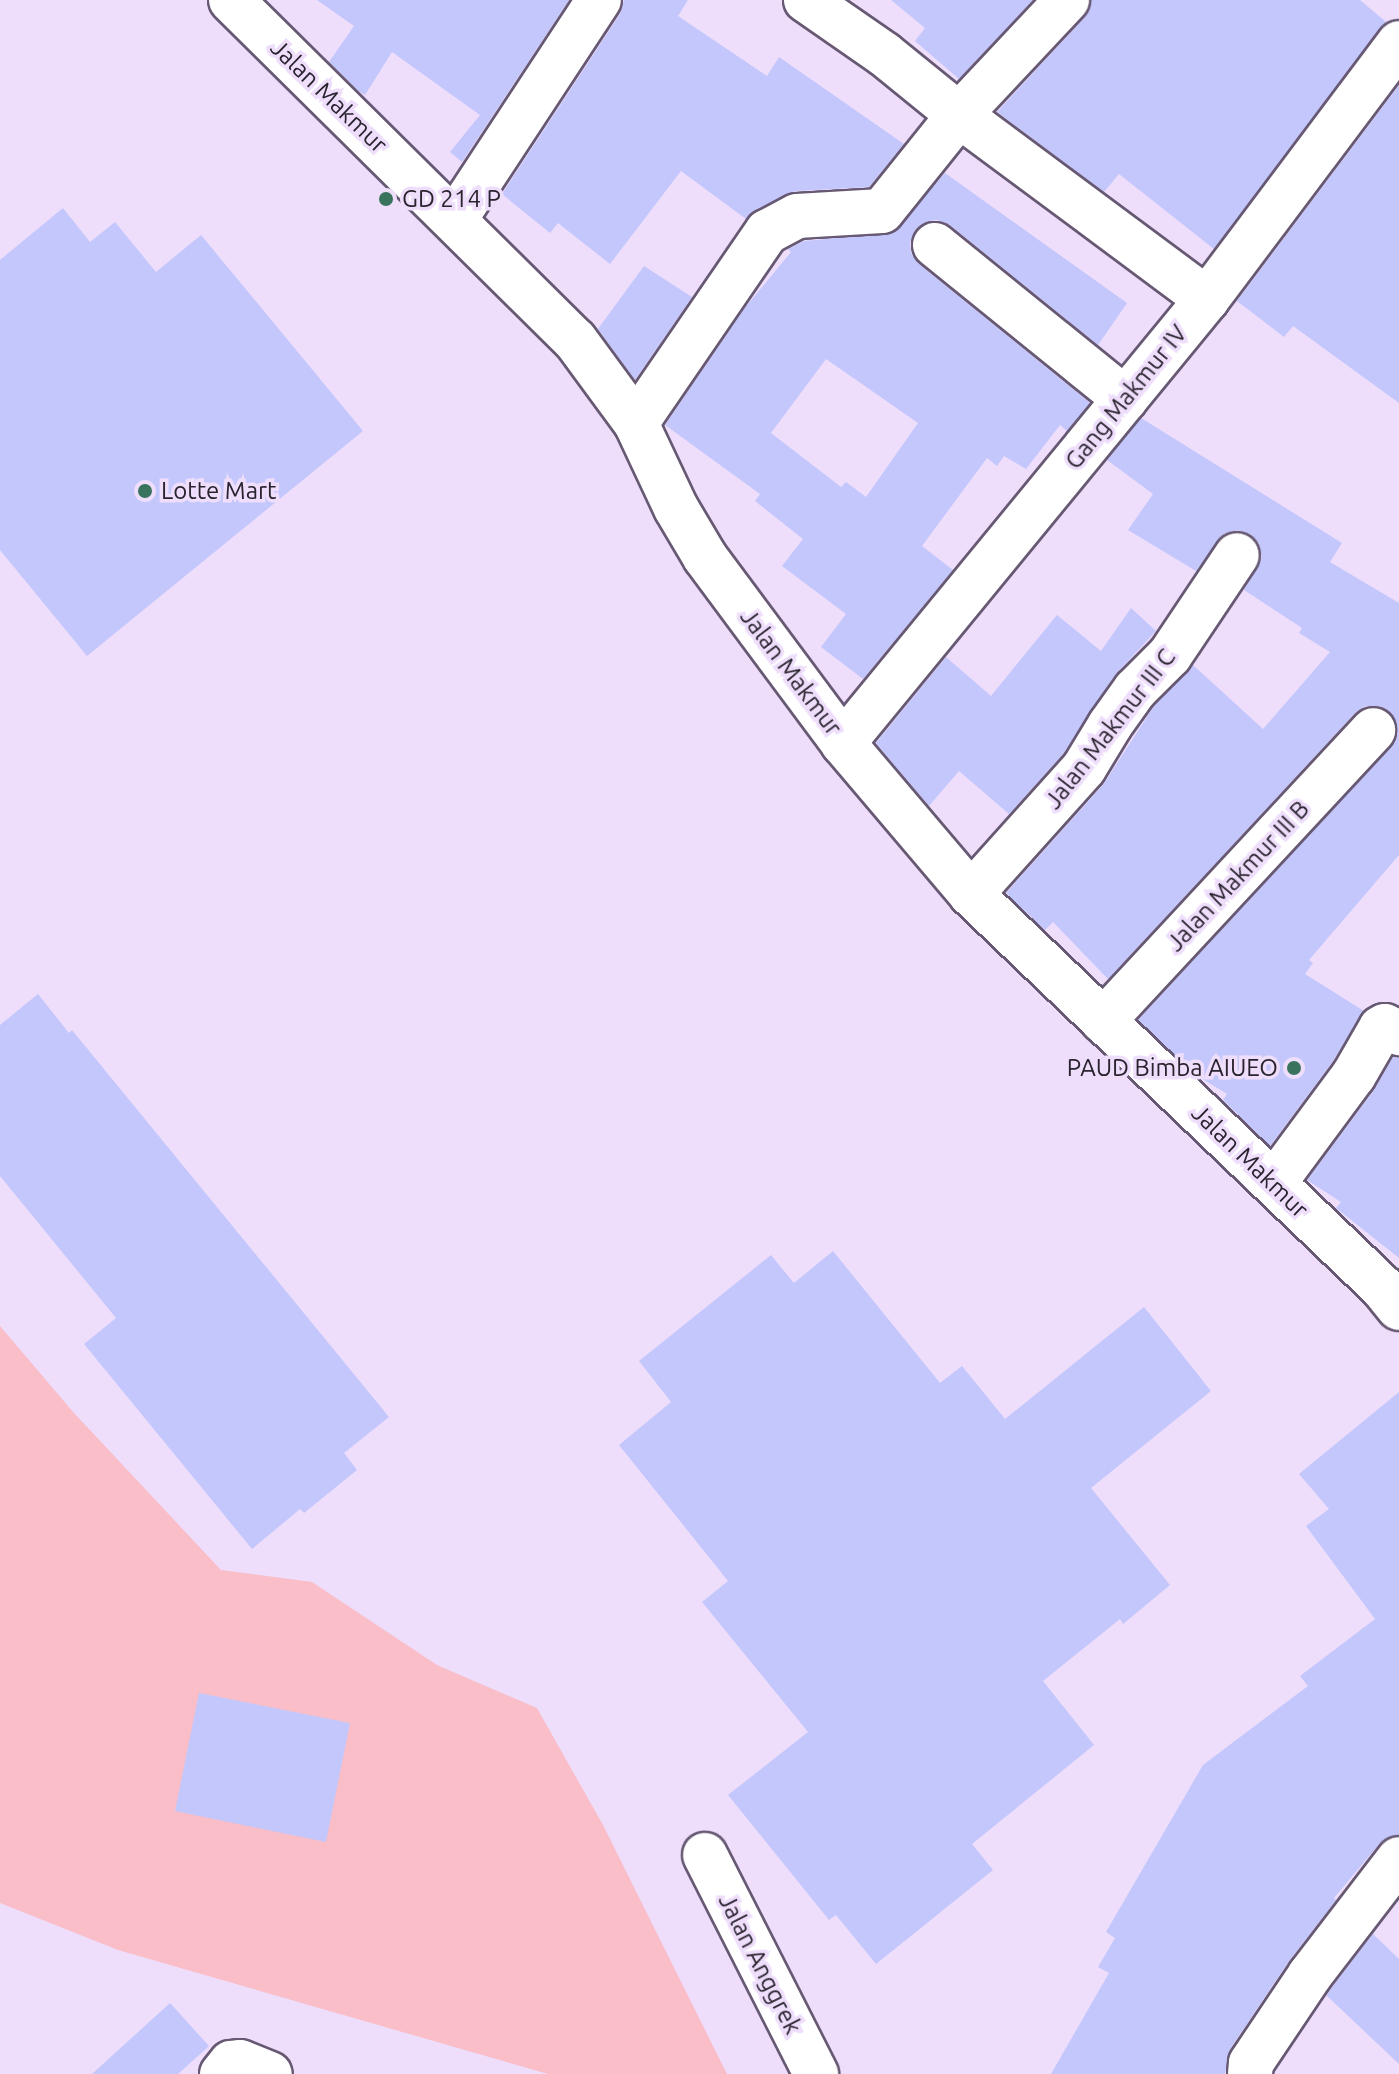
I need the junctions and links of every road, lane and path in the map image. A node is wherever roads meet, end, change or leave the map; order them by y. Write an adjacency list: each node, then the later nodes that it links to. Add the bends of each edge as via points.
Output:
1 (231, 0): 7 (street, Jalan Makmur)
2 (599, 0): 7 (street)
3 (806, 0): 6 (street)
4 (1067, 0): 6 (street)
5 (1399, 43): 9 (street, Gang Makmur IV)
6 (959, 115): 9 (street); 11 (street, via 882,211 797,216 767,232)
7 (455, 219): 11 (street, Jalan Makmur, via 575,340)
8 (935, 245): 10 (street)
9 (1207, 299): 10 (street, Gang Makmur IV)
10 (1125, 399): 14 (street, Gang Makmur IV)
11 (636, 423): 14 (street, Jalan Makmur, via 705,557)
12 (1237, 555): 15 (street, Jalan Makmur III C, via 1170,655 1135,690 1084,768)
13 (1373, 730): 16 (street, Jalan Makmur III B)
14 (843, 743): 15 (street, Jalan Makmur)
15 (971, 894): 16 (street, Jalan Makmur)
16 (1103, 1021): 18 (street, Jalan Makmur)
17 (1399, 1033): 18 (street, via 1381,1028 1354,1075)
18 (1274, 1183): 19 (street, Jalan Makmur)
19 (1399, 1308)
20 (705, 1855): 24 (street, Jalan Anggrek)
21 (1399, 1859): 25 (street, via 1310,1975 1251,2063)
22 (222, 2074): 23 (street, via 231,2063 240,2062)
23 (270, 2074)
24 (816, 2074)
25 (1250, 2074)

